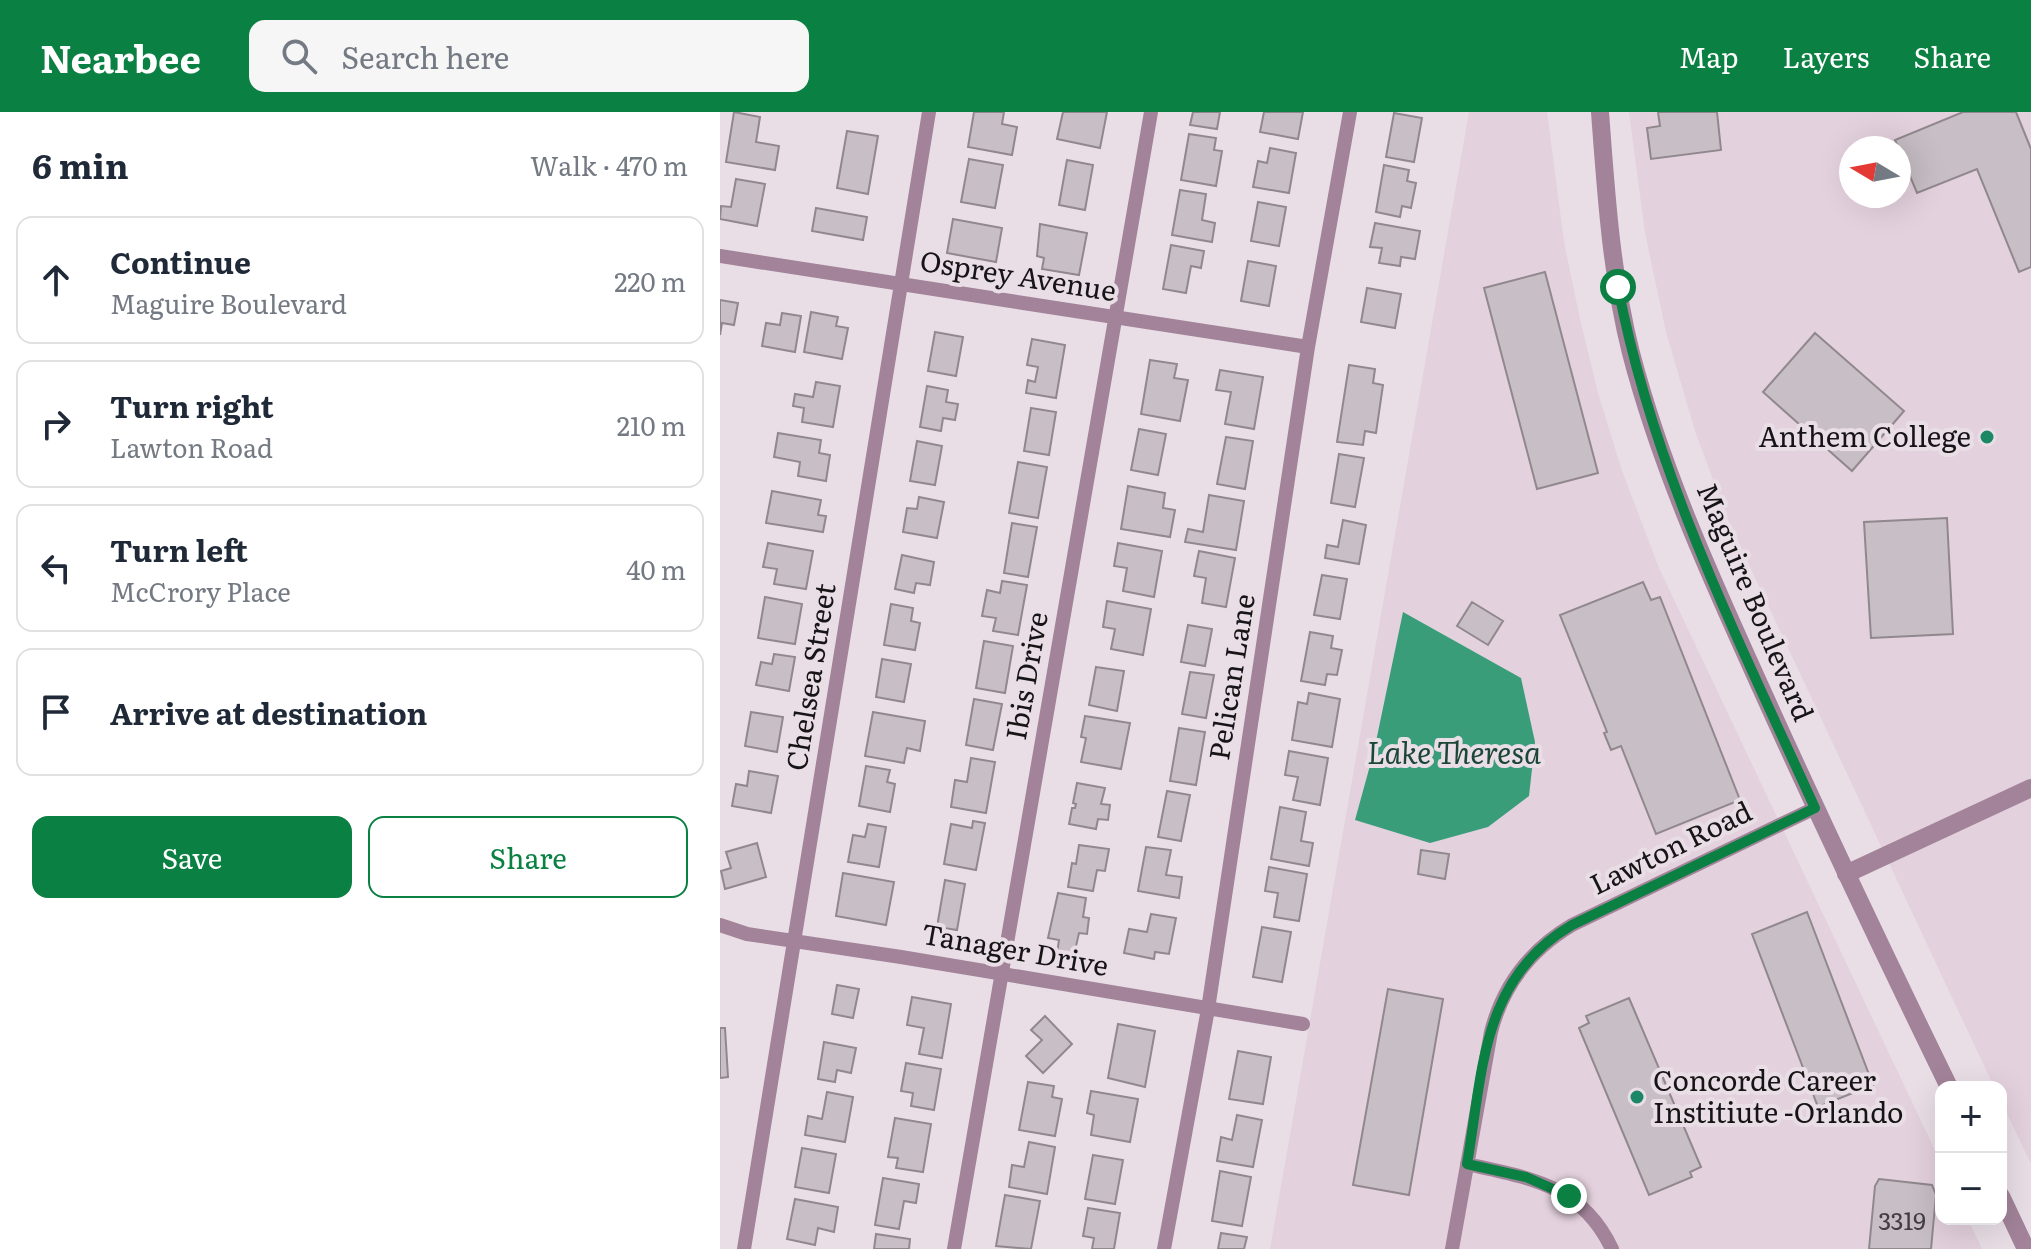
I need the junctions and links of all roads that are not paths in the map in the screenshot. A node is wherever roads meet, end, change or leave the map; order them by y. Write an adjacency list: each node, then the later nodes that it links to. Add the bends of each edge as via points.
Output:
1 (929, 112): 6 (street, Chelsea Street)
2 (1151, 112): 7 (street, Ibis Drive)
3 (1350, 112): 8 (street, Pelican Lane)
4 (1600, 112): 10 (street, Maguire Boulevard, via 1606,202 1631,352 1706,567)
5 (720, 256): 6 (street, Osprey Avenue)
6 (899, 284): 7 (street, Osprey Avenue); 13 (street, Chelsea Street)
7 (1116, 317): 8 (street, Osprey Avenue); 14 (street, Ibis Drive)
8 (1308, 347): 15 (street, Pelican Lane)
9 (2031, 788): 11 (street)
10 (1815, 808): 11 (street, Maguire Boulevard); 18 (street, Lawton Road, via 1581,921 1528,959 1495,1016)
11 (1846, 874): 17 (street, Maguire Boulevard)
12 (720, 925): 13 (street, Tanager Drive)
13 (796, 940): 14 (street, Tanager Drive); 20 (street, Chelsea Street)
14 (1001, 974): 15 (street, Tanager Drive); 21 (street, Ibis Drive)
15 (1208, 1009): 16 (street, Tanager Drive); 22 (street, Pelican Lane)
16 (1303, 1024)
17 (1946, 1081)
18 (1467, 1164): 23 (street, Lawton Road); 24 (street, via 1526,1177 1569,1196 1602,1227)
19 (2007, 1209): 25 (street)
20 (744, 1249)
21 (954, 1249)
22 (1164, 1249)
23 (1452, 1249)
24 (1612, 1249)
25 (2026, 1249)

